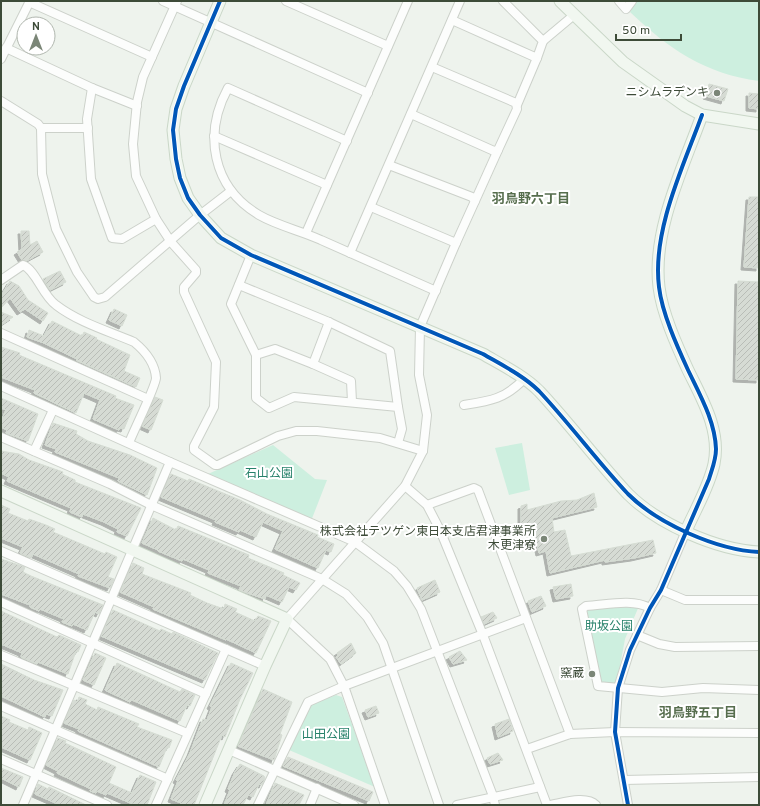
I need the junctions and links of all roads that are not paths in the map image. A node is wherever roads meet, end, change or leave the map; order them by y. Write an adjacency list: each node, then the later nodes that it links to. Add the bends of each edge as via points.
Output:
1 (163, 1): 11 (street)
2 (220, 1): 14 (street)
3 (286, 1): 16 (street)
4 (408, 1): 16 (street)
5 (460, 1): 13 (street)
6 (503, 1): 15 (street)
7 (560, 1): 12 (street)
8 (619, 1): 9 (street, via 626,9)
9 (632, 1)
10 (29, 2): 17 (street); 18 (street)
11 (176, 4): 14 (street); 18 (street)
12 (574, 15): 15 (street); 28 (street, via 623,62)
13 (452, 20): 19 (street); 21 (street)
14 (211, 23): 23 (street); 40 (street, via 184,86 176,109 173,130 180,178 188,198)
15 (544, 41): 19 (street)
16 (388, 46): 23 (street)
17 (6, 48): 20 (street); 22 (street)
18 (152, 57): 26 (street, via 143,77)
19 (537, 58): 25 (street)
20 (1, 59)
21 (432, 67): 25 (street); 27 (street)
22 (92, 88): 26 (street); 31 (street)
23 (368, 93): 33 (street)
24 (1, 101): 30 (street)
25 (517, 105): 34 (street)
26 (137, 106): 41 (street, via 133,144 136,176)
27 (411, 114): 34 (street, via 494,151); 35 (street)
28 (702, 116): 29 (street); 72 (street, via 670,202 658,268 663,305 715,436 714,465)
29 (759, 124)
30 (41, 128): 31 (street); 43 (street, via 42,174 56,229 77,272 94,297 98,300 105,297)
31 (88, 128): 41 (street, via 91,179 112,238 122,239)
32 (214, 136): 33 (street, via 220,103 228,88); 36 (street); 37 (street, via 217,164)
33 (347, 141): 36 (street)
34 (498, 150): 38 (street)
35 (389, 165): 38 (street, via 472,197); 39 (street)
36 (328, 185): 42 (street)
37 (231, 191): 40 (street); 42 (street, via 260,215)
38 (474, 201): 44 (street)
39 (371, 206): 44 (street); 45 (street)
40 (200, 215): 43 (street); 46 (street, via 221,238)
41 (156, 219): 43 (street)
42 (306, 233): 45 (street)
43 (171, 242): 64 (street, via 196,270 184,287 184,292 216,362 214,407 194,450 218,465 278,436 296,431 380,438)
44 (456, 243): 49 (street)
45 (350, 253): 49 (street)
46 (251, 255): 48 (street); 51 (street)
47 (1, 280): 57 (street, via 23,265 28,267 45,295 54,304 66,312 134,342 155,367 156,380)
48 (239, 285): 50 (street); 53 (street, via 231,304)
49 (436, 291): 51 (street)
50 (329, 322): 54 (street); 60 (street, via 390,351)
51 (420, 326): 55 (street, via 483,354); 66 (street, via 419,374 427,415)
52 (1, 333): 57 (street)
53 (256, 355): 54 (street, via 275,349); 58 (street, via 256,398 269,408 294,397)
54 (313, 364): 58 (street, via 351,381)
55 (524, 379): 59 (street, via 512,391 501,397); 72 (street, via 538,390 629,495 656,516)
56 (1, 386): 61 (street)
57 (148, 399): 63 (street)
58 (352, 402): 60 (street)
59 (464, 406)
60 (398, 407): 64 (street, via 402,429)
61 (53, 410): 63 (street); 65 (street)
62 (1, 436): 65 (street)
63 (129, 443): 67 (street)
64 (398, 443): 66 (street)
65 (34, 451): 70 (street)
66 (423, 451): 68 (street)
67 (170, 462): 70 (street); 73 (street)
68 (405, 486): 71 (street); 73 (street)
69 (1, 491): 74 (street)
70 (151, 505): 74 (street); 77 (street)
71 (427, 505): 83 (street, via 474,488 478,490); 85 (street, via 440,530)
72 (686, 531): 76 (street, via 703,540 748,552); 78 (street)
73 (355, 542): 77 (street); 90 (street, via 394,571 408,586 421,609)
74 (133, 549): 79 (street); 84 (street)
75 (1, 550): 79 (street)
76 (759, 552)
77 (322, 579): 84 (street); 93 (street, via 346,594 367,617 383,643)
78 (661, 590): 80 (street, via 685,600); 82 (street)
79 (111, 599): 87 (street); 89 (street)
80 (759, 600)
81 (1, 602): 87 (street)
82 (650, 608): 86 (street); 96 (street, via 643,604 629,603 582,608 598,686)
83 (526, 618): 85 (street); 104 (street)
84 (287, 619): 92 (street); 95 (street, via 330,659)
85 (483, 635): 90 (street); 105 (street)
86 (637, 635): 88 (street, via 674,647); 96 (street)
87 (92, 643): 94 (street); 98 (street)
88 (759, 646)
89 (226, 649): 92 (street); 98 (street)
90 (437, 652): 93 (street); 115 (street)
91 (1, 655): 94 (street)
92 (265, 666): 106 (street)
93 (393, 669): 95 (street); 124 (street)
94 (74, 686): 100 (street); 102 (street)
95 (344, 686): 108 (street, via 308,702); 123 (street)
96 (618, 688): 97 (street, via 662,692 703,688); 101 (street)
97 (759, 690)
98 (206, 694): 102 (street)
99 (1, 706): 100 (street)
100 (55, 730): 109 (street); 110 (street)
101 (615, 732): 103 (street); 104 (street); 112 (street)
102 (187, 733): 110 (street)
103 (759, 733)
104 (570, 734): 105 (street)
105 (527, 749): 113 (street)
106 (229, 750): 108 (street); 119 (street)
107 (1, 759): 109 (street)
108 (274, 770): 114 (street); 120 (street)
109 (35, 774): 116 (street); 117 (street)
110 (168, 778): 118 (street)
111 (759, 778): 112 (street)
112 (624, 780): 129 (street)
113 (540, 787): 115 (street); 127 (street)
114 (317, 788): 121 (street); 122 (street)
115 (493, 796): 125 (street); 126 (street)
116 (22, 805)
117 (107, 805)
118 (156, 805)
119 (205, 805)
120 (258, 805)
121 (310, 805)
122 (354, 805)
123 (385, 805)
124 (439, 805)
125 (457, 805)
126 (495, 805)
127 (548, 805): 128 (street, via 574,801 591,801)
128 (596, 805)
129 (628, 805)

